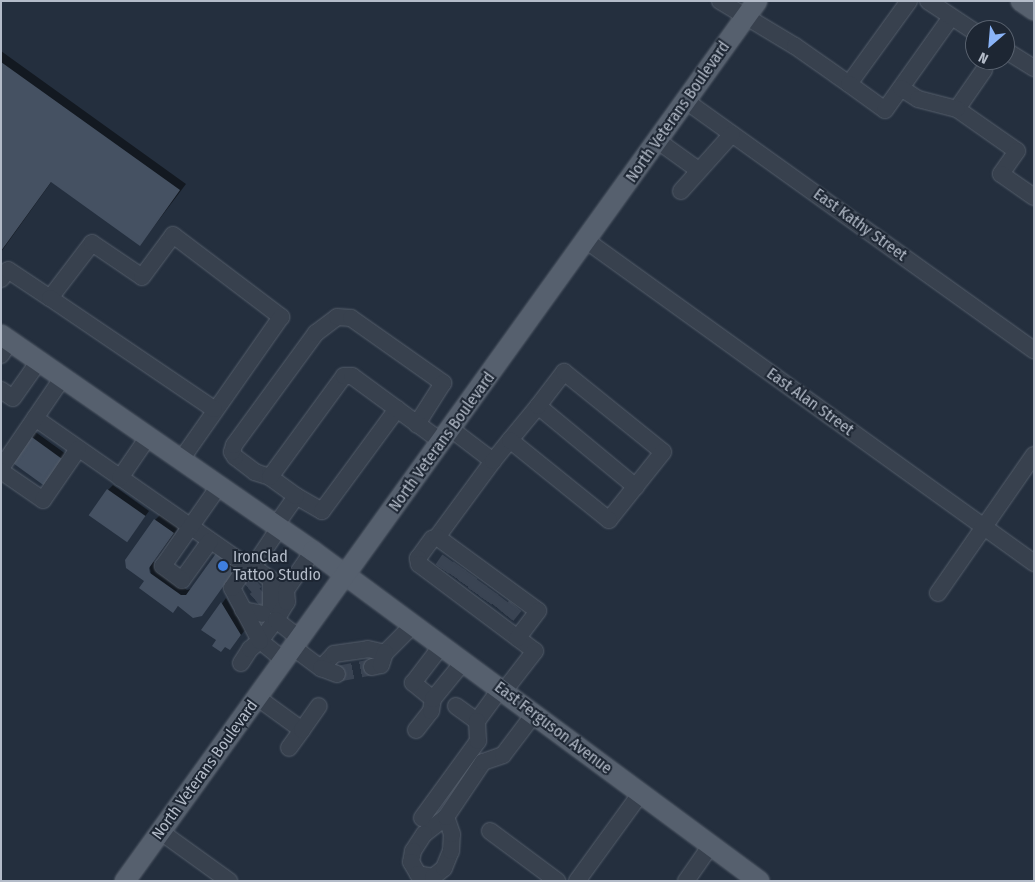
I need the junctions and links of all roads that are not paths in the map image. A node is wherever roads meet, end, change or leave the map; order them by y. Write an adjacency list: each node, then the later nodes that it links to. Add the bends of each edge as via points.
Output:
1 (720, 1): 5 (street)
2 (909, 1): 12 (street)
3 (928, 1): 7 (street)
4 (1020, 1): 6 (main road)
5 (751, 9): 12 (street); 14 (main road, North Veterans Boulevard)
6 (1034, 10)
7 (951, 17): 8 (street); 13 (street)
8 (965, 26)
9 (1015, 54): 10 (street)
10 (1031, 60)
11 (984, 70): 15 (street)
12 (849, 84): 13 (street, via 886,110)
13 (901, 88): 15 (street, via 918,100)
14 (686, 101): 16 (street, East Kathy Street); 17 (main road, North Veterans Boulevard)
15 (957, 109): 20 (street, via 1017,151 1001,174)
16 (732, 134): 18 (street); 25 (street, East Kathy Street)
17 (658, 141): 18 (street); 21 (main road, North Veterans Boulevard)
18 (697, 169): 19 (street)
19 (681, 191)
20 (1034, 197)
21 (587, 241): 34 (main road, North Veterans Boulevard); 49 (street, East Alan Street)
22 (1, 279): 23 (street, via 8,270)
23 (50, 298): 30 (street); 30 (street, via 92,243 142,277 173,235 281,317)
24 (4, 344): 26 (main road, East Ferguson Avenue)
25 (1034, 350)
26 (39, 361): 27 (main road, East Ferguson Avenue); 28 (street, via 13,398)
27 (63, 378): 32 (street); 35 (main road, East Ferguson Avenue)
28 (1, 390)
29 (538, 406): 36 (street); 45 (street); 45 (street, via 564,372 656,446 663,452)
30 (214, 409): 39 (street)
31 (396, 409): 33 (street); 42 (street, via 352,376 344,376); 46 (street, via 322,510)
32 (35, 418): 37 (street); 41 (street)
33 (416, 424): 34 (street); 42 (street, via 443,383 351,318 337,317 316,333 234,446 232,452 235,457 255,472)
34 (446, 436): 40 (street); 55 (main road, North Veterans Boulevard)
35 (148, 437): 39 (main road, East Ferguson Avenue); 43 (street)
36 (510, 440): 40 (street); 45 (street, via 609,520)
37 (78, 449): 41 (street, via 42,500); 43 (street)
38 (1034, 455): 49 (street)
39 (181, 460): 44 (main road, East Ferguson Avenue)
40 (493, 461): 50 (street)
41 (1, 469)
42 (270, 477): 46 (street)
43 (120, 478): 48 (street)
44 (219, 486): 47 (main road, East Ferguson Avenue); 48 (street)
45 (636, 487)
46 (296, 496): 47 (street)
47 (277, 526): 52 (main road, East Ferguson Avenue); 59 (street)
48 (190, 527): 51 (street); 51 (street, via 163,566 182,580)
49 (985, 527): 54 (street, East Alan Street); 58 (street)
50 (437, 537): 56 (street); 56 (street, via 418,558 418,564)
51 (210, 541): 53 (street)
52 (313, 551): 55 (main road, East Ferguson Avenue); 57 (street)
53 (237, 559)
54 (1034, 562)
55 (346, 575): 60 (main road, East Ferguson Avenue); 64 (main road, North Veterans Boulevard)
56 (478, 587): 61 (street); 61 (street, via 538,611)
57 (286, 590): 59 (street); 59 (street, via 287,602)
58 (938, 593)
59 (260, 596): 62 (street); 62 (street); 64 (street)
60 (414, 624): 63 (main road, East Ferguson Avenue); 65 (street)
61 (518, 638): 69 (street, via 535,650)
62 (260, 641): 64 (street); 67 (street)
63 (442, 645): 66 (main road, East Ferguson Avenue); 71 (street, via 413,683)
64 (293, 649): 65 (street, via 329,671 334,654 368,649); 70 (main road, North Veterans Boulevard)
65 (385, 653): 68 (street, via 381,664)
66 (464, 661): 69 (main road, East Ferguson Avenue); 71 (street)
67 (241, 663)
68 (372, 667)
69 (502, 690): 74 (main road, East Ferguson Avenue); 75 (street)
70 (258, 698): 76 (street); 83 (main road, North Veterans Boulevard)
71 (433, 698): 77 (street, via 431,712)
72 (320, 706): 76 (street)
73 (456, 706): 75 (street)
74 (534, 714): 79 (main road, East Ferguson Avenue); 80 (street, via 504,755 483,762)
75 (477, 721): 81 (street, via 478,741)
76 (302, 730): 78 (street)
77 (416, 730)
78 (289, 748)
79 (641, 793): 84 (main road, East Ferguson Avenue); 88 (street)
80 (446, 817)
81 (422, 818)
82 (490, 831): 87 (street)
83 (161, 832): 85 (main road, North Veterans Boulevard); 86 (street)
84 (711, 845): 89 (street); 90 (main road, East Ferguson Avenue)
85 (125, 881)
86 (229, 881)
87 (557, 881)
88 (577, 881)
89 (686, 881)
90 (760, 881)

